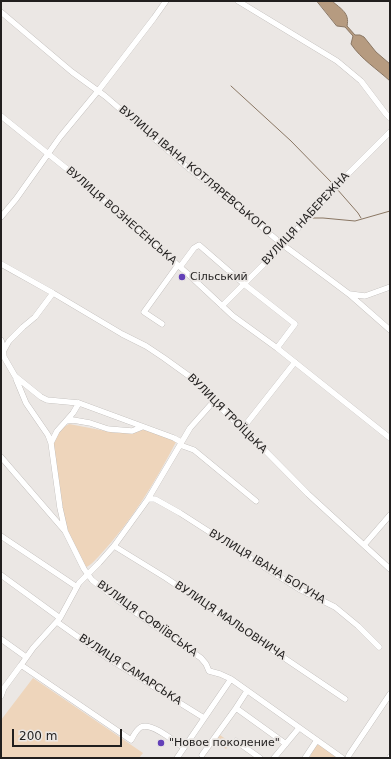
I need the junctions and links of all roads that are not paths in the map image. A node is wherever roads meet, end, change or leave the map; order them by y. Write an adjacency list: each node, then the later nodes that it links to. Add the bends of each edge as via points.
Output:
1 (166, 1): 4 (street)
2 (238, 1): 6 (street, via 337,61 360,81)
3 (1, 12): 4 (street, ВУЛИЦЯ ІВАНА КОТЛЯРЕВСЬКОГО)
4 (98, 91): 8 (street); 10 (street, ВУЛИЦЯ ІВАНА КОТЛЯРЕВСЬКОГО)
5 (1, 116): 8 (street, ВУЛИЦЯ ВОЗНЕСЕНСЬКА)
6 (390, 118)
7 (390, 132): 10 (street, ВУЛИЦЯ НАБЕРЕЖНА, via 333,189)
8 (48, 154): 9 (street); 12 (street, ВУЛИЦЯ ВОЗНЕСЕНСЬКА)
9 (1, 217)
10 (283, 245): 13 (street, ВУЛИЦЯ НАБЕРЕЖНА); 16 (street, ВУЛИЦЯ ІВАНА КОТЛЯРЕВСЬКОГО)
11 (1, 264): 15 (street, ВУЛИЦЯ ТРОЇЦЬКА)
12 (179, 266): 13 (street, via 199,245); 19 (street, ВУЛИЦЯ ВОЗНЕСЕНСЬКА); 20 (street, via 144,312)
13 (244, 284): 19 (street, ВУЛИЦЯ НАБЕРЕЖНА); 23 (street, via 295,324)
14 (390, 287): 17 (street)
15 (53, 293): 24 (street, via 36,317 23,327); 28 (street, ВУЛИЦЯ ТРОЇЦЬКА, via 164,358 200,385)
16 (350, 294): 17 (street); 18 (street, ВУЛИЦЯ ІВАНА КОТЛЯРЕВСЬКОГО)
17 (365, 296): 18 (street)
18 (361, 304): 21 (street, ВУЛИЦЯ ІВАНА КОТЛЯРЕВСЬКОГО)
19 (222, 306): 23 (street, ВУЛИЦЯ ВОЗНЕСЕНСЬКА)
20 (162, 324)
21 (390, 330)
22 (1, 340): 24 (street)
23 (277, 348): 26 (street, ВУЛИЦЯ ВОЗНЕСЕНСЬКА)
24 (4, 350): 25 (street); 27 (street, via 5,359)
25 (1, 356)
26 (295, 362): 32 (street); 33 (street, ВУЛИЦЯ ВОЗНЕСЕНСЬКА)
27 (15, 376): 29 (street, via 44,399); 34 (street, via 26,403)
28 (214, 401): 32 (street, ВУЛИЦЯ ТРОЇЦЬКА); 35 (street, via 190,428)
29 (79, 403): 30 (street); 31 (street)
30 (66, 421): 31 (street, via 82,421 108,429 132,431); 34 (street)
31 (142, 427): 35 (street, via 174,438)
32 (243, 428): 42 (street, ВУЛИЦЯ ТРОЇЦЬКА, via 308,494)
33 (390, 438)
34 (51, 443): 40 (street)
35 (181, 444): 37 (street); 38 (street, via 194,450)
36 (2, 461): 40 (street)
37 (148, 499): 43 (street); 50 (street, ВУЛИЦЯ ІВАНА БОГУНА, via 155,499 180,513 281,578 335,607)
38 (256, 501)
39 (390, 515): 42 (street)
40 (65, 531): 46 (street, ВУЛИЦЯ СОФІЇВСЬКА)
41 (1, 536): 47 (street)
42 (364, 545): 44 (street, ВУЛИЦЯ ТРОЇЦЬКА)
43 (114, 546): 46 (street); 57 (street, ВУЛИЦЯ МАЛЬОВНИЧА, via 166,578)
44 (390, 569)
45 (1, 575): 48 (street, ВУЛИЦЯ САМАРСЬКА)
46 (88, 575): 47 (street); 53 (street, ВУЛИЦЯ СОФІЇВСЬКА, via 116,600 201,658 209,671)
47 (77, 587): 48 (street)
48 (59, 620): 51 (street); 59 (street, ВУЛИЦЯ САМАРСЬКА, via 109,659)
49 (1, 639): 51 (street)
50 (379, 647)
51 (26, 657): 52 (street)
52 (21, 665): 56 (street, via 4,688); 64 (street, via 131,740 139,729 149,726)
53 (231, 679): 54 (street, ВУЛИЦЯ СОФІЇВСЬКА); 59 (street)
54 (247, 691): 58 (street); 60 (street, ВУЛИЦЯ СОФІЇВСЬКА)
55 (390, 694): 66 (street)
56 (2, 696)
57 (345, 699)
58 (236, 708): 63 (street); 65 (street)
59 (204, 718): 64 (street)
60 (299, 728): 61 (street, ВУЛИЦЯ СОФІЇВСЬКА); 63 (street)
61 (317, 740): 66 (street, ВУЛИЦЯ СОФІЇВСЬКА); 70 (street)
62 (236, 741): 68 (street)
63 (286, 744): 69 (street)
64 (184, 748): 67 (street)
65 (202, 755)
66 (346, 757)
67 (177, 758)
68 (260, 758)
69 (274, 758)
70 (305, 758)

